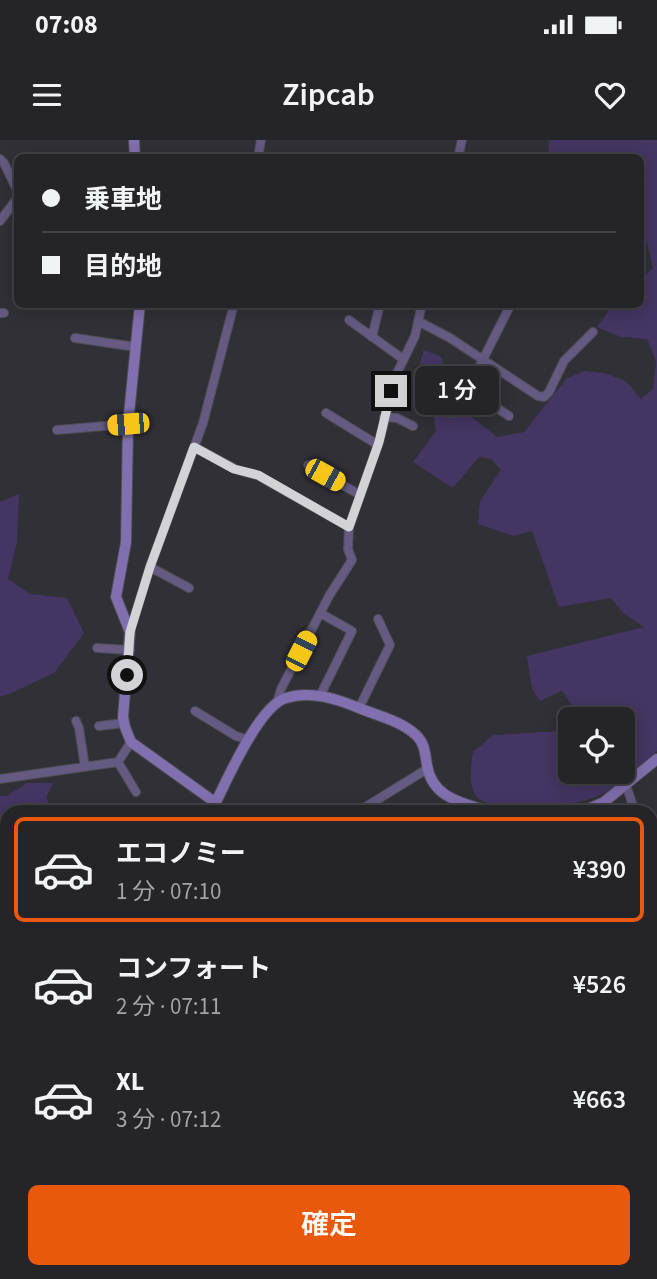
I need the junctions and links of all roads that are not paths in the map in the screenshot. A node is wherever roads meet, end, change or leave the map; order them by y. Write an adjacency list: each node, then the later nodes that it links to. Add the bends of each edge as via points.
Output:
1 (0, 159): 2 (street)
2 (14, 186)
3 (14, 201): 4 (street)
4 (0, 221)
5 (141, 308): 15 (street)
6 (233, 308): 27 (street)
7 (379, 308): 13 (street)
8 (421, 308): 11 (street)
9 (509, 308): 17 (street)
10 (349, 320): 13 (street)
11 (418, 321): 16 (street); 17 (street)
12 (593, 332): 17 (street, via 564,361 544,397)
13 (372, 337): 16 (street)
14 (75, 338): 15 (street)
15 (136, 347): 23 (street)
16 (403, 359): 22 (street)
17 (482, 360): 18 (street)
18 (468, 389): 20 (street); 21 (street)
19 (326, 413): 26 (street)
20 (453, 413)
21 (509, 416)
22 (384, 417): 24 (street); 26 (street)
23 (128, 424): 25 (street); 35 (street, via 126,542 116,597)
24 (413, 426)
25 (57, 430)
26 (378, 444): 29 (street)
27 (194, 447): 30 (street, via 234,469 258,475); 31 (street)
28 (308, 465): 29 (street)
29 (360, 495): 30 (street)
30 (349, 527): 33 (street, via 352,559)
31 (150, 567): 32 (street); 35 (street)
32 (189, 588)
33 (320, 613): 38 (street, via 352,631); 39 (street)
34 (378, 620): 40 (street, via 390,645)
35 (130, 632): 37 (street)
36 (97, 648): 37 (street)
37 (130, 650): 43 (street)
38 (320, 696): 39 (street); 40 (street)
39 (277, 703): 45 (street)
40 (359, 708): 50 (street, via 401,725 419,738)
41 (195, 711): 45 (street)
42 (76, 721): 49 (street)
43 (124, 723): 44 (street); 46 (street)
44 (99, 726)
45 (249, 740): 55 (street)
46 (131, 742): 48 (street); 54 (street)
47 (657, 759): 52 (street)
48 (118, 762): 49 (street); 53 (street)
49 (85, 767): 51 (street)
50 (427, 769): 56 (street); 57 (street)
51 (0, 779)
52 (626, 785): 58 (street); 59 (street)
53 (136, 792)
54 (210, 805)
55 (216, 805)
56 (369, 805)
57 (454, 805)
58 (597, 805)
59 (633, 805)

